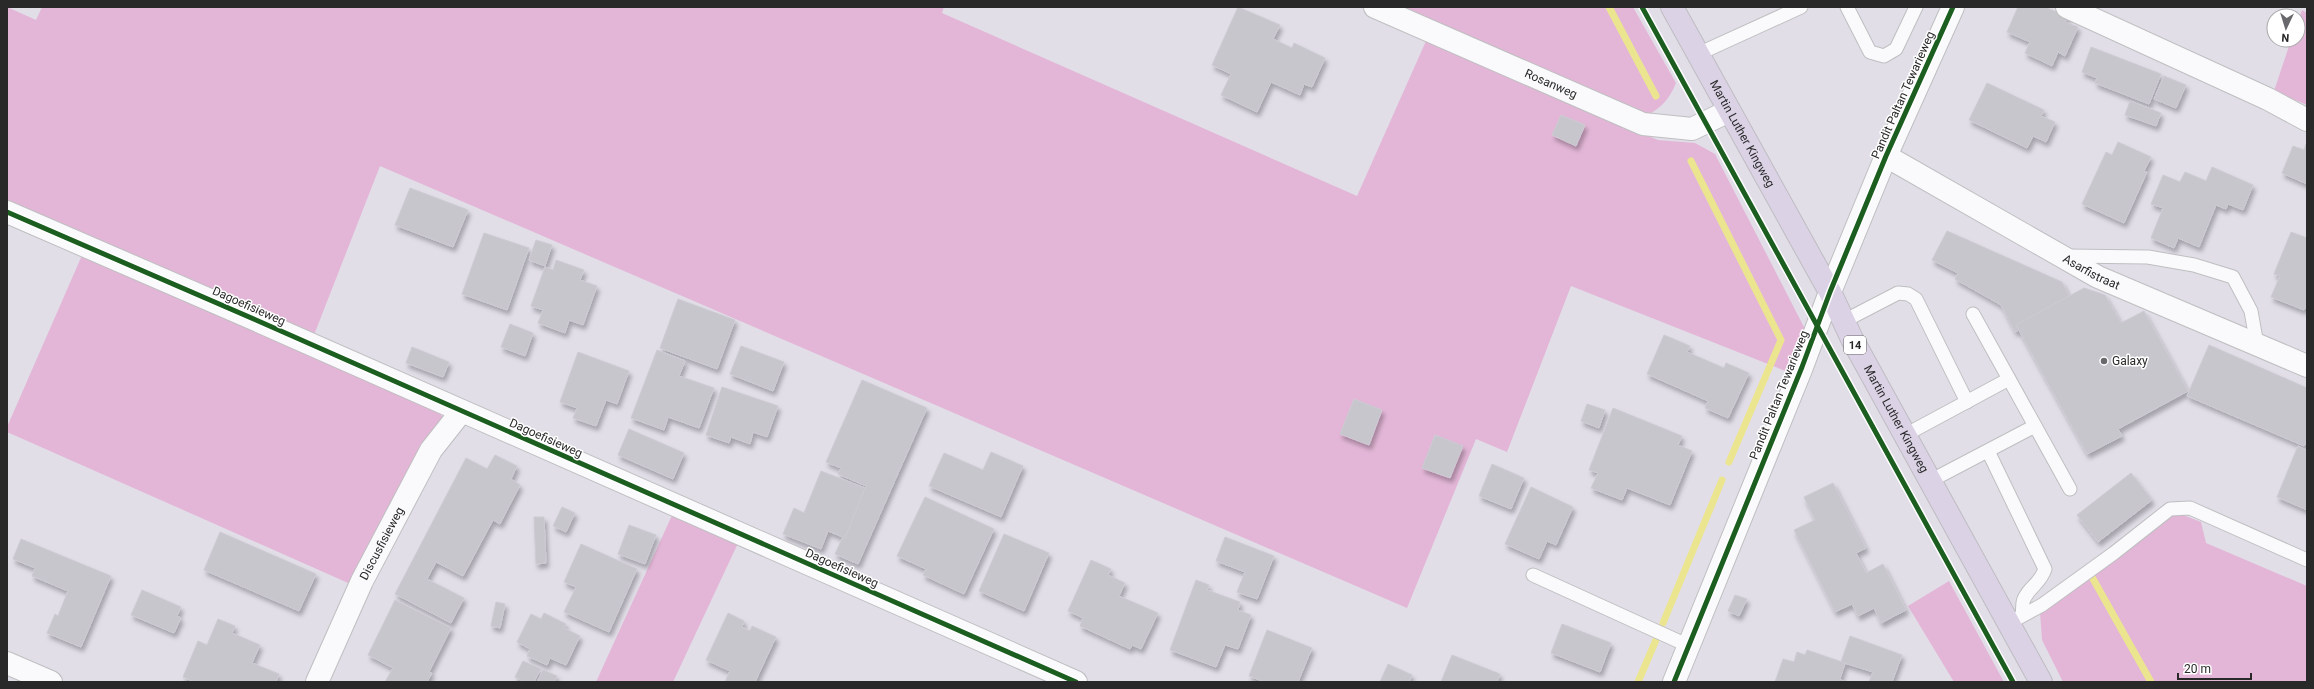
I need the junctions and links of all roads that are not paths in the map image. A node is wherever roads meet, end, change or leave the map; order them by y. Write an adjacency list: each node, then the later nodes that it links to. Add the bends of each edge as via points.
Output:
1 (1375, 7): 9 (street, Rosanweg, via 1643,124 1692,129)
2 (1672, 7): 8 (main road, Martin Luther Kingweg / 14)
3 (1847, 7): 4 (lane, via 1870,52 1884,56 1896,49)
4 (1916, 7)
5 (1953, 7): 11 (street, Pandit Paltan Tewarieweg)
6 (2067, 7): 10 (street, via 2268,99)
7 (1794, 8): 8 (lane)
8 (1698, 54): 9 (main road, Martin Luther Kingweg / 14)
9 (1729, 111): 14 (main road, Martin Luther Kingweg / 14)
10 (2307, 120)
11 (1886, 156): 13 (street, Asarfistraat); 14 (street, Pandit Paltan Tewarieweg)
12 (7, 212): 21 (street, Dagoefisieweg)
13 (2056, 255): 17 (street, Asarfistraat, via 2098,277); 17 (lane, via 2148,257 2194,265 2233,278 2251,311)
14 (1830, 292): 16 (main road, Martin Luther Kingweg / 14); 30 (street, Pandit Paltan Tewarieweg)
15 (1973, 314): 19 (lane)
16 (1844, 321): 20 (lane, via 1898,293 1908,294 1916,299); 23 (main road, Martin Luther Kingweg / 14)
17 (2257, 345): 18 (street, Asarfistraat)
18 (2307, 366)
19 (2009, 379): 20 (lane); 22 (lane)
20 (1967, 402): 23 (lane)
21 (461, 412): 33 (street, Discusfisieweg, via 427,457 362,581); 34 (street, Dagoefisieweg)
22 (2035, 426): 24 (lane); 26 (lane)
23 (1905, 435): 25 (main road, Martin Luther Kingweg / 14)
24 (1988, 451): 25 (lane); 29 (lane, via 2045,569 2041,580 2024,600)
25 (1930, 481): 29 (main road, Martin Luther Kingweg / 14)
26 (2070, 489)
27 (2307, 560): 29 (lane, via 2190,508 2170,509 2042,605)
28 (1533, 575): 30 (lane)
29 (2016, 619): 36 (main road, Martin Luther Kingweg / 14)
30 (1689, 646): 35 (street, Pandit Paltan Tewarieweg)
31 (7, 663): 32 (street)
32 (51, 682)
33 (317, 682)
34 (1076, 682)
35 (1674, 682)
36 (2041, 682)

